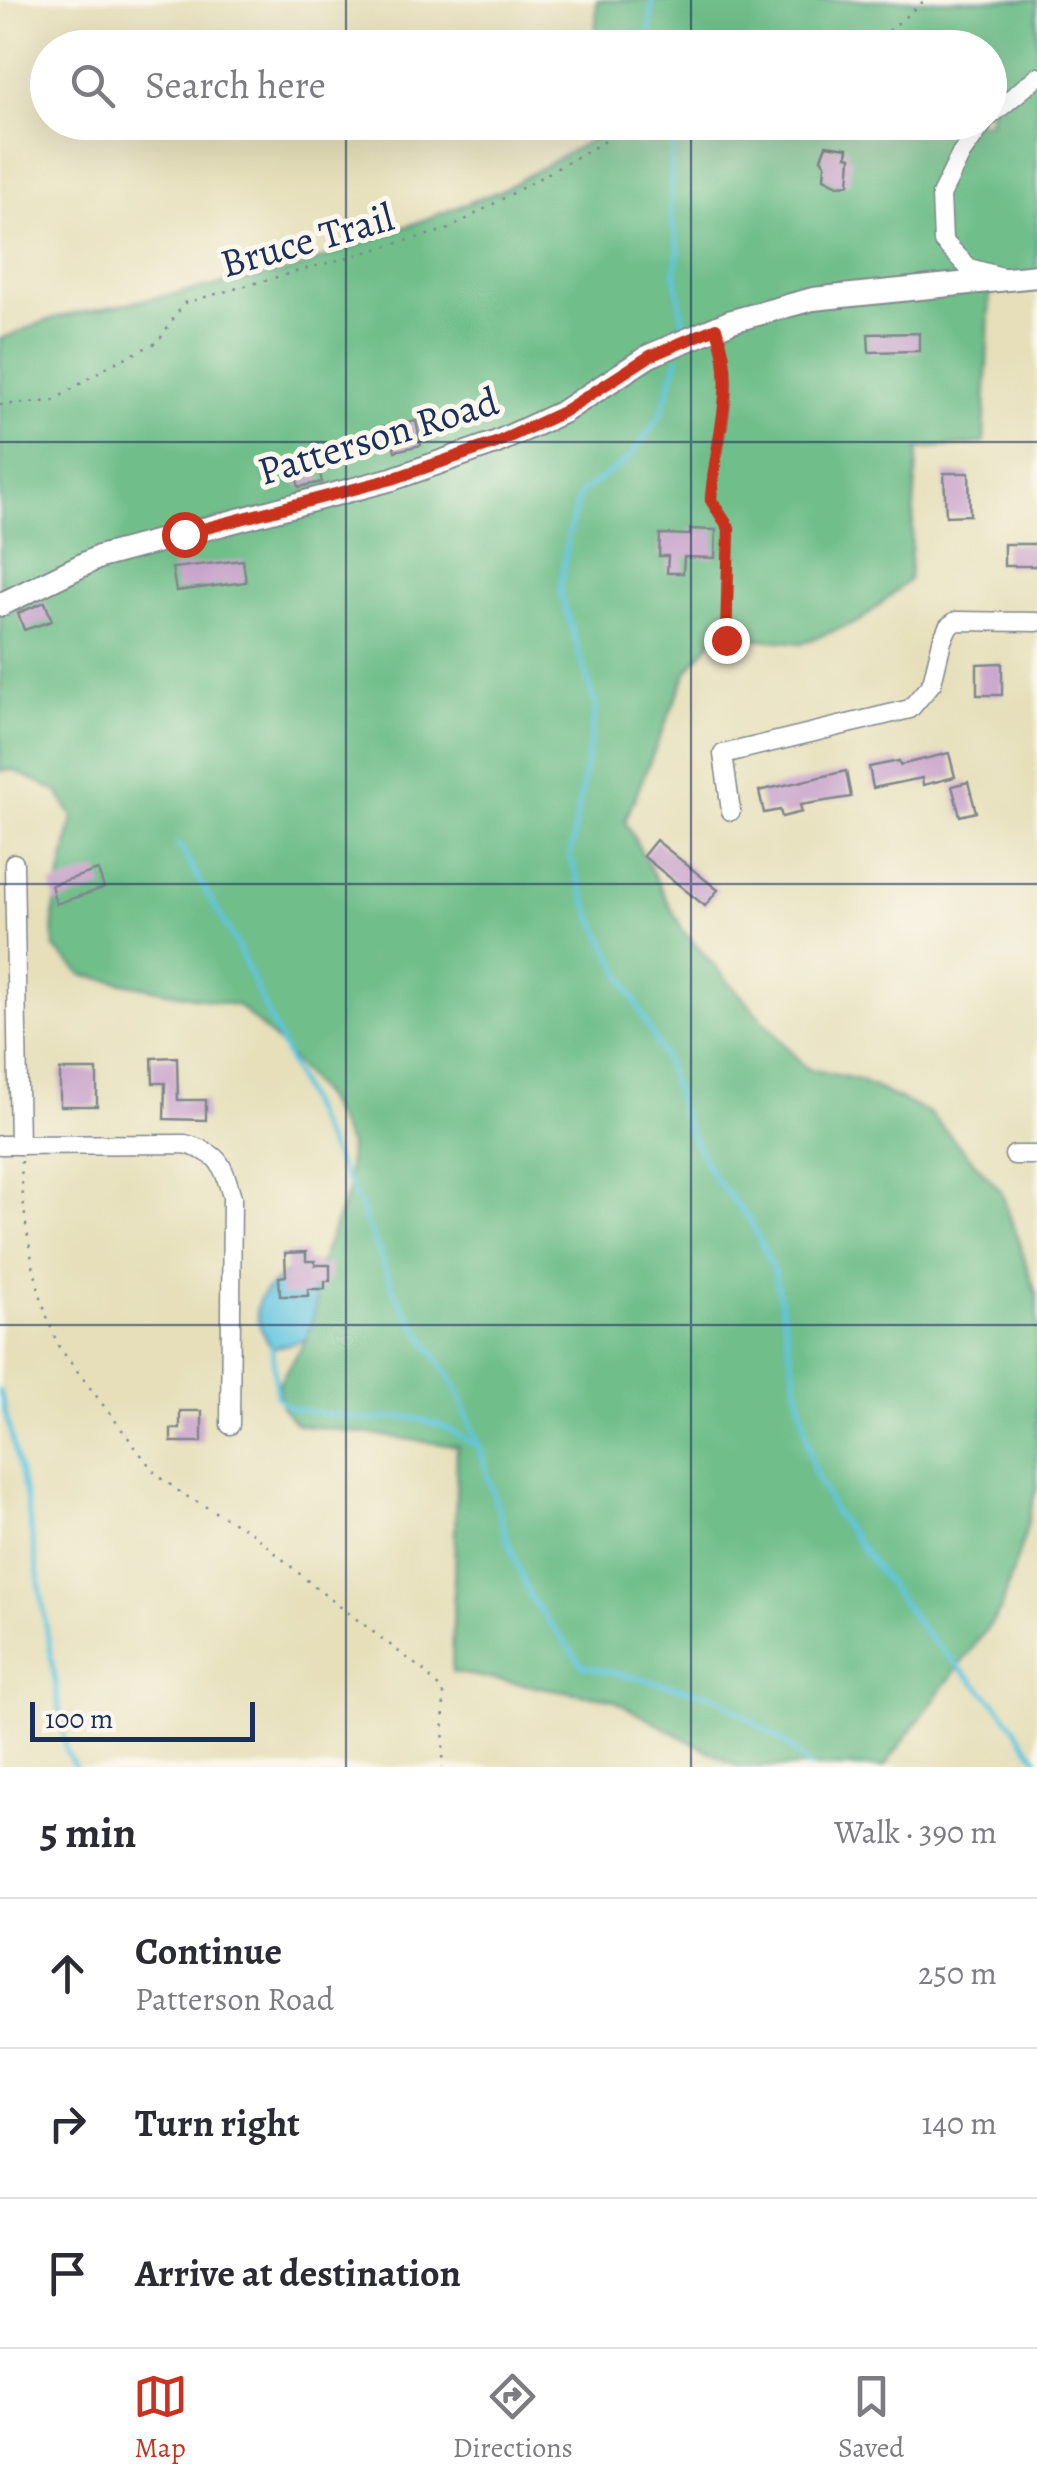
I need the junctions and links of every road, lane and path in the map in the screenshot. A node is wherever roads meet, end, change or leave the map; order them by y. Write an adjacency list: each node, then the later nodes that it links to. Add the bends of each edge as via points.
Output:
1 (925, 0): 2 (path)
2 (890, 30)
3 (1037, 77): 4 (street)
4 (1007, 102)
5 (607, 140): 10 (path, Bruce Trail, via 449,229 184,303 158,342 54,401)
6 (971, 140): 8 (street, via 941,194 943,241 969,268)
7 (1037, 276): 8 (street, Patterson Road)
8 (1003, 277): 9 (street, Patterson Road, via 814,298)
9 (716, 328): 11 (street, Patterson Road, via 650,356 563,412 496,443 392,479 99,557); 13 (lane, via 727,369 711,500 729,528)
10 (0, 405)
11 (0, 605)
12 (1037, 622): 14 (street, via 956,621 942,640 932,683 910,709 723,754)
13 (726, 640)
14 (732, 811)
15 (14, 862): 16 (street)
16 (10, 1145): 19 (street, via 185,1144 211,1151 232,1196); 20 (path, via 59,1348 155,1473 251,1532 424,1671 444,1693)
17 (1014, 1155): 18 (street)
18 (1037, 1155)
19 (230, 1426)
20 (443, 1767)

